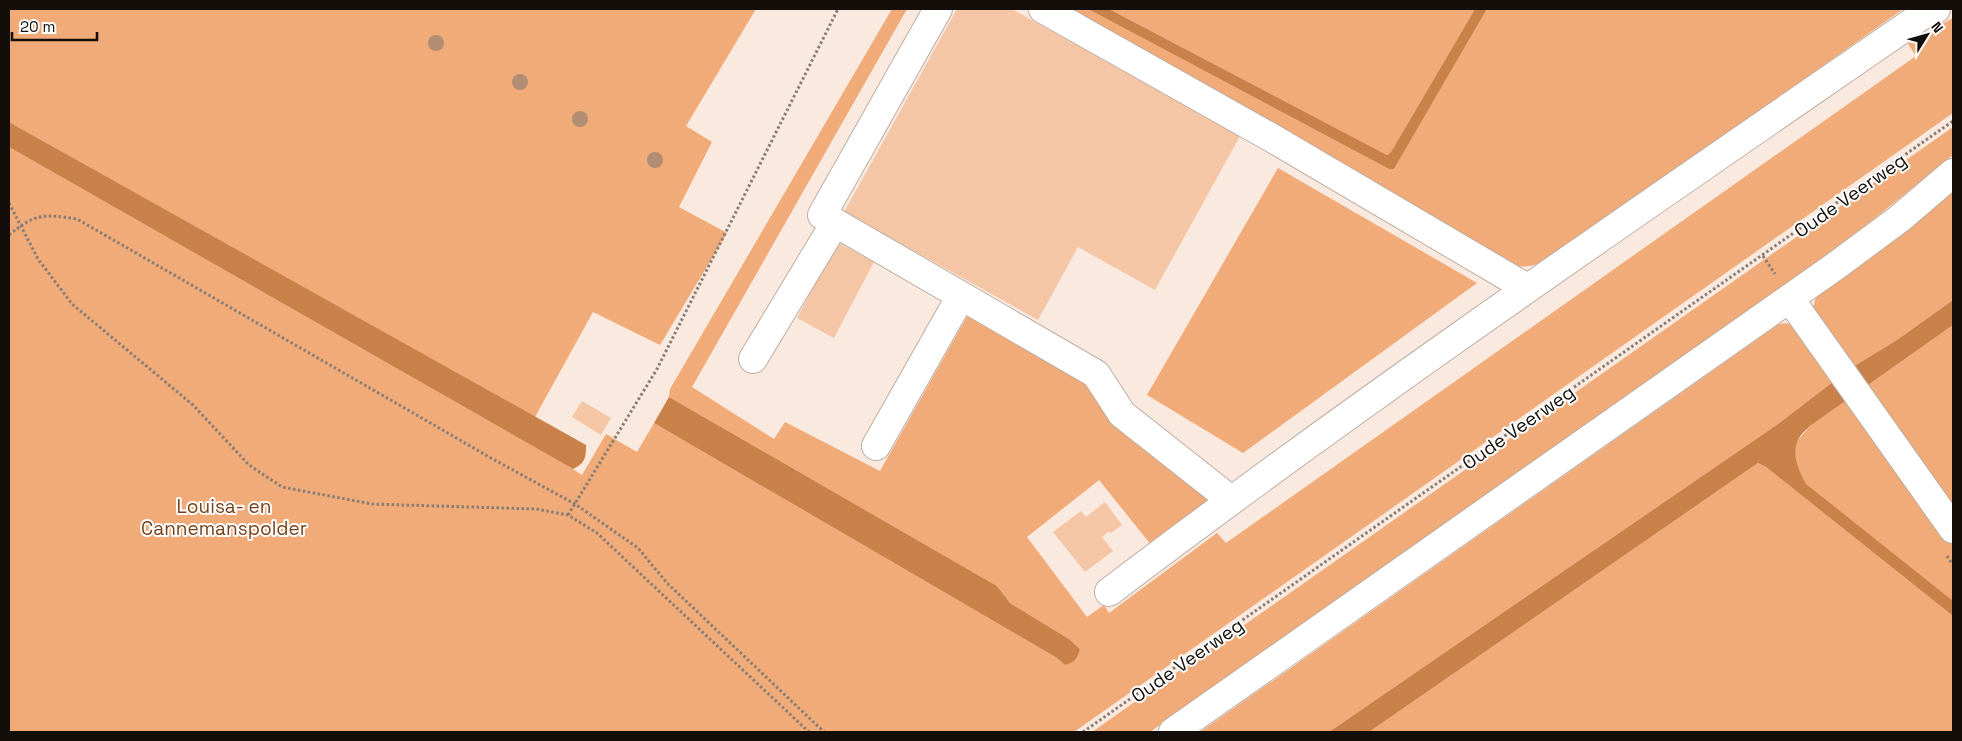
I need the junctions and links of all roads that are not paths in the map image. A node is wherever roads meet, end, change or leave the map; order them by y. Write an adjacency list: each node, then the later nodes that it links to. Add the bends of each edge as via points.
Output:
1 (938, 9): 5 (street, via 822,215)
2 (1043, 9): 6 (street)
3 (1936, 9): 6 (street, via 1927,12)
4 (1953, 173): 8 (street, via 1899,219)
5 (835, 223): 7 (street); 9 (street)
6 (1527, 288): 13 (street)
7 (961, 296): 10 (street); 13 (street, via 1096,374 1122,414)
8 (1790, 299): 14 (street); 16 (street)
9 (753, 360)
10 (907, 390): 11 (street); 12 (street)
11 (913, 421)
12 (876, 446)
13 (1231, 500): 15 (street)
14 (1953, 529)
15 (1109, 592)
16 (1173, 732)

